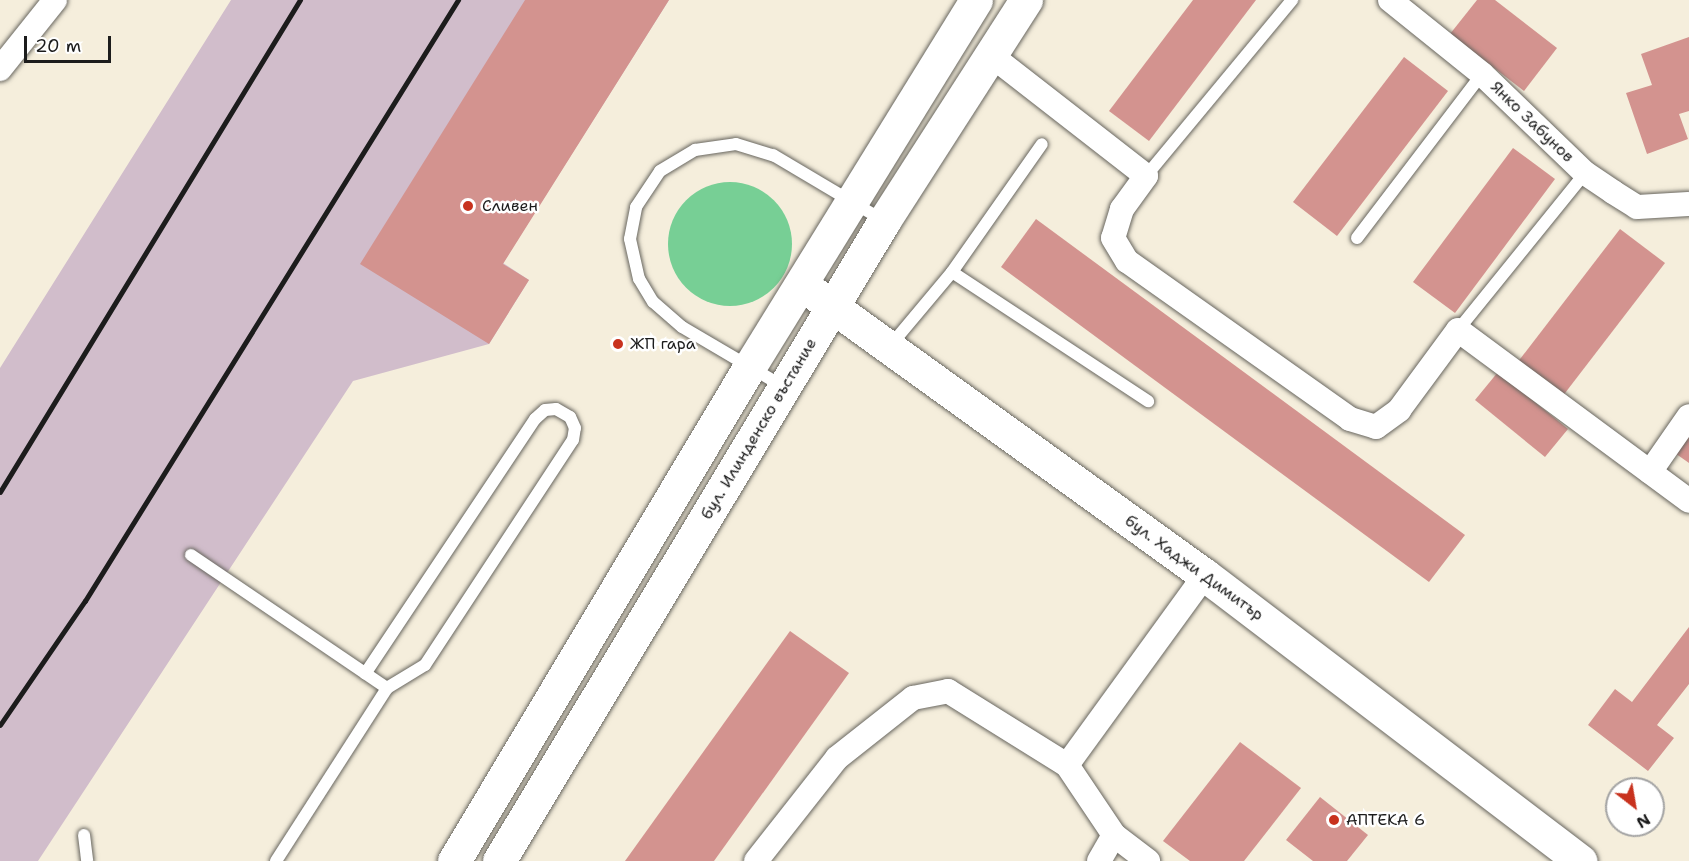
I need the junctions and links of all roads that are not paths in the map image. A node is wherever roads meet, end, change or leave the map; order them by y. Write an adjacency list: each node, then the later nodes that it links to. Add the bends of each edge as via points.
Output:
1 (56, 0): 7 (street)
2 (976, 0): 12 (main road)
3 (1026, 0): 6 (main road, бул. Илинденско въстание)
4 (1292, 0): 11 (lane)
5 (1390, 0): 8 (street, Янко Забунов)
6 (992, 56): 11 (street); 14 (main road, бул. Илинденско въстание)
7 (0, 69)
8 (1482, 74): 10 (street, Янко Забунов); 15 (lane)
9 (1041, 144): 16 (lane)
10 (1585, 173): 13 (street, Янко Забунов, via 1637,207); 19 (lane)
11 (1146, 177): 19 (street, via 1122,210 1113,238 1127,261 1350,419 1376,427 1399,411)
12 (851, 202): 14 (lane); 17 (main road); 21 (lane, via 773,155 736,144 695,150 660,171 636,207 630,239 639,279 653,303 682,327)
13 (1689, 204)
14 (884, 221): 18 (main road, бул. Илинденско въстание)
15 (1357, 238)
16 (952, 272): 20 (lane); 23 (lane)
17 (800, 285): 18 (main road, бул. Хаджи Димитър); 21 (main road)
18 (832, 306): 20 (main road, бул. Хаджи Димитър); 22 (main road, бул. Илинденско въстание)
19 (1458, 330): 25 (street)
20 (889, 347): 28 (main road, бул. Хаджи Димитър)
21 (750, 366): 22 (lane); 36 (main road)
22 (785, 388): 37 (main road, бул. Илинденско въстание)
23 (1148, 401)
24 (1689, 416): 25 (street)
25 (1650, 472): 26 (street)
26 (1689, 501)
27 (191, 555): 29 (lane)
28 (1205, 575): 31 (street); 41 (main road, бул. Хаджи Димитър)
29 (365, 674): 30 (lane); 30 (lane, via 536,419 545,410 556,409 570,417 575,428 573,440 425,665)
30 (387, 688): 35 (lane)
31 (1067, 765): 33 (street); 38 (street, via 948,691 913,698 837,758)
32 (84, 835): 34 (lane)
33 (1114, 835): 39 (street); 40 (street)
34 (87, 861)
35 (276, 861)
36 (454, 861)
37 (499, 861)
38 (756, 861)
39 (1099, 861)
40 (1148, 861)
41 (1580, 861)

